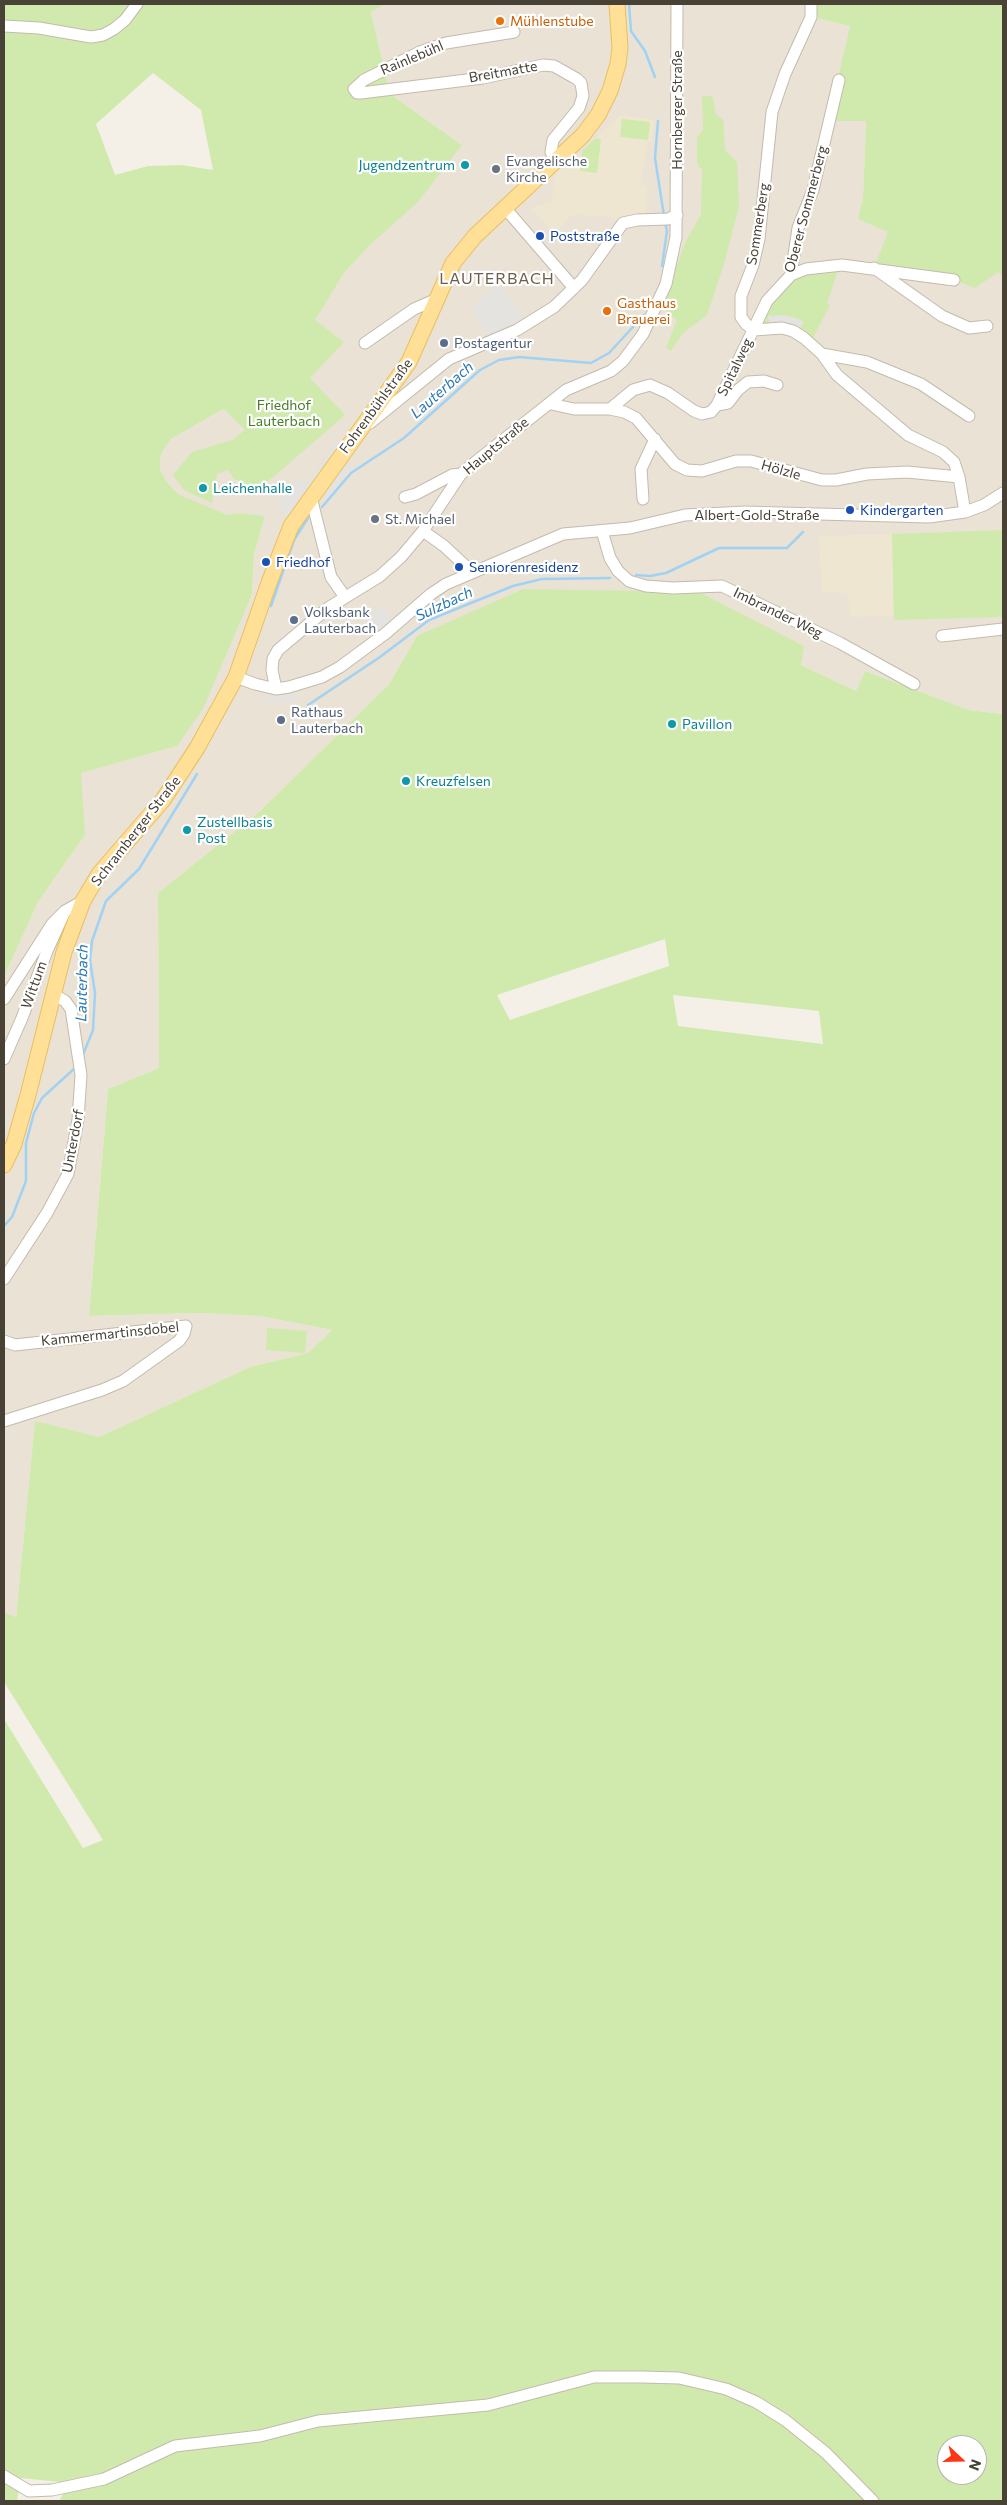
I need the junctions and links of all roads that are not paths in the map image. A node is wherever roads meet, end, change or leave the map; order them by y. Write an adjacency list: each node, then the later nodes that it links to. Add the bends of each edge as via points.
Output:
1 (137, 4): 6 (street, via 114,29 97,36)
2 (617, 4): 11 (main road, Fohrenbühlstraße, via 620,48 610,91 591,125)
3 (677, 4): 13 (street, Hornberger Straße)
4 (802, 4): 7 (street)
5 (811, 4): 7 (street, Sommerberg, via 811,17)
6 (4, 26)
7 (806, 28): 20 (street, Sommerberg, via 772,112 759,239 739,308 746,324)
8 (514, 32): 10 (street, Rainlebühl, via 420,52 358,84 354,90)
9 (839, 80): 15 (street, Oberer Sommerberg, via 812,190 798,228)
10 (361, 92): 11 (street, Breitmatte, via 554,66 577,78 583,96 578,108 553,140 551,152)
11 (556, 162): 12 (main road, Fohrenbühlstraße)
12 (505, 208): 17 (street); 18 (main road, Fohrenbühlstraße, via 460,252)
13 (667, 218): 17 (street, via 623,223); 24 (street, Hauptstraße, via 672,265 656,310 643,334 628,356 611,370 566,390)
14 (874, 268): 15 (street, via 824,266); 16 (street); 19 (street, via 942,316 969,328)
15 (791, 275): 20 (street, Oberer Sommerberg, via 767,301)
16 (954, 280)
17 (574, 288): 28 (street, via 530,323 449,359)
18 (436, 299): 21 (street, via 414,309); 28 (main road, Fohrenbühlstraße, via 409,362)
19 (987, 326)
20 (754, 330): 22 (street, via 782,328 793,331); 25 (street, Spitalweg)
21 (365, 343)
22 (822, 354): 27 (street, via 867,362 921,384); 31 (street, via 837,375 908,435 943,452 954,462)
23 (777, 385): 25 (street, Spitalweg, via 764,381 748,382 728,403)
24 (551, 404): 26 (street, Hölzle, via 574,409); 30 (street, Hauptstraße, via 531,416)
25 (717, 405): 26 (street, Spitalweg, via 711,412 702,414 650,385 633,390)
26 (610, 409): 29 (street, Hölzle, via 636,418)
27 (969, 416)
28 (360, 431): 33 (main road, Fohrenbühlstraße)
29 (655, 439): 31 (street, Hölzle, via 675,464 687,470 702,471 736,461 751,461 822,480 907,472); 35 (street, via 642,469)
30 (461, 474): 34 (street); 37 (street, Hauptstraße)
31 (959, 477): 36 (street)
32 (1003, 493): 36 (street)
33 (311, 496): 40 (street, via 331,577); 43 (main road, Fohrenbühlstraße, via 291,526 281,550)
34 (405, 497)
35 (643, 499)
36 (965, 512): 38 (street, Albert-Gold-Straße, via 929,517 745,512 685,515)
37 (423, 530): 39 (street); 40 (street, Hauptstraße, via 380,576)
38 (602, 531): 39 (street, Albert-Gold-Straße, via 558,536); 44 (street, Imbrander Weg, via 610,558 629,581 673,588 722,586 840,643)
39 (472, 572): 45 (street, Albert-Gold-Straße, via 430,594 386,633 340,667 305,683)
40 (345, 597): 45 (street, Hauptstraße, via 278,650 272,670)
41 (1003, 628): 42 (street)
42 (942, 636)
43 (236, 677): 45 (street, Albert-Gold-Straße); 46 (main road, Schramberger Straße, via 176,781 100,874)
44 (914, 684)
45 (276, 689)
46 (83, 902): 47 (street); 48 (main road, Schramberger Straße, via 69,934)
47 (65, 911): 49 (street, via 52,924); 50 (street, Wittum)
48 (53, 994): 51 (main road, Schramberger Straße, via 14,1144); 52 (street, Unterdorf, via 66,1001 71,1010 80,1070 81,1094 68,1174)
49 (4, 999)
50 (4, 1059)
51 (4, 1165)
52 (4, 1279)
53 (4, 1341): 54 (street, Kammermartinsdobel, via 15,1345 186,1326 179,1340 122,1381)
54 (4, 1421)
55 (4, 2476): 56 (street, via 29,2491 52,2490 104,2479 174,2446 260,2436 318,2421 488,2405 594,2377 679,2378 726,2389 785,2420 826,2453)
56 (873, 2501)

